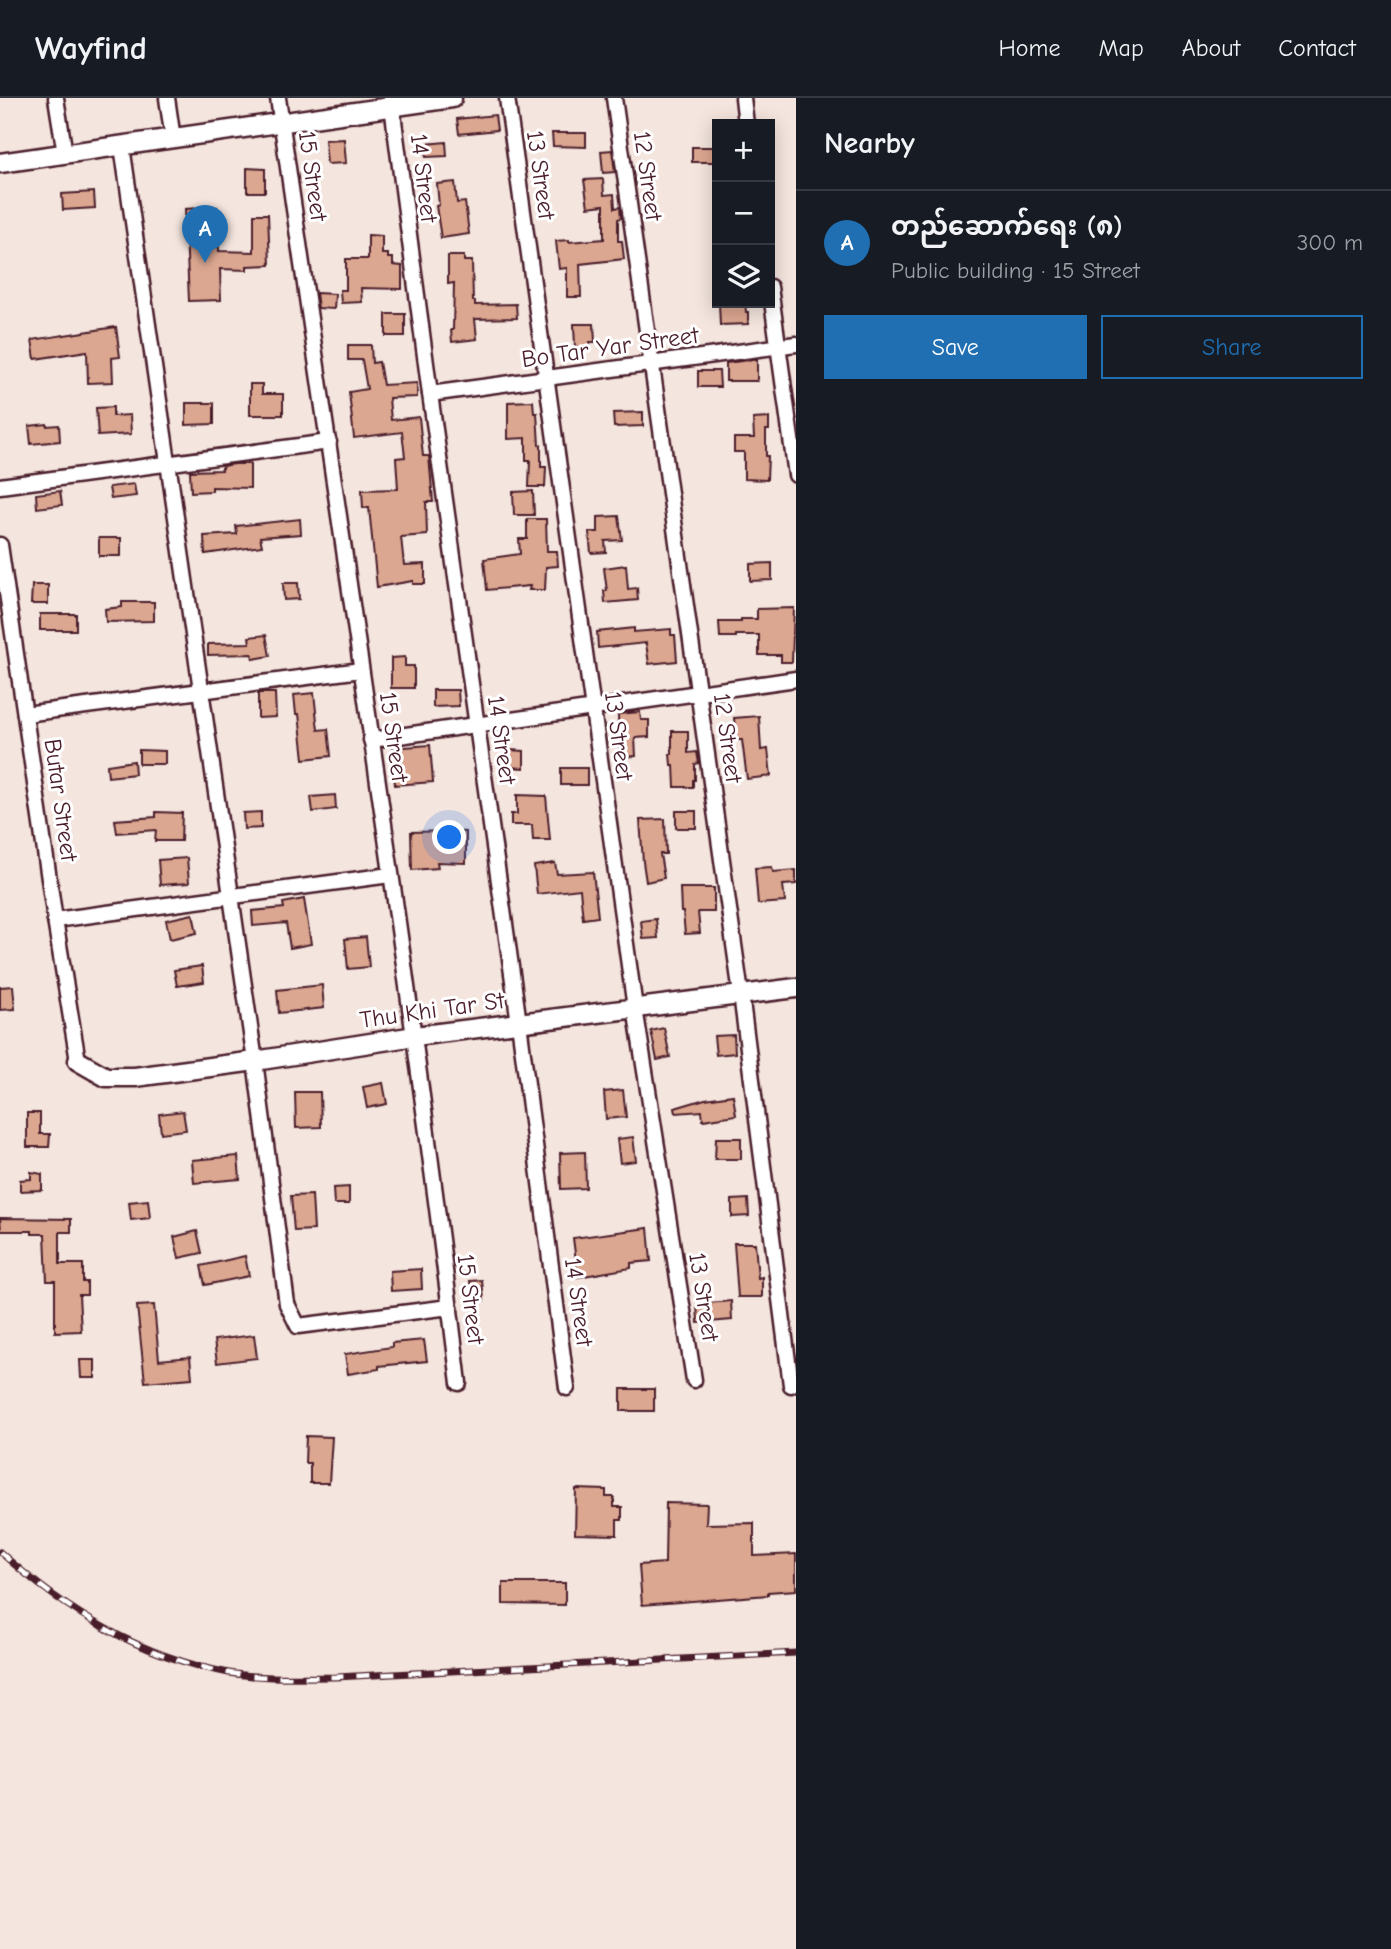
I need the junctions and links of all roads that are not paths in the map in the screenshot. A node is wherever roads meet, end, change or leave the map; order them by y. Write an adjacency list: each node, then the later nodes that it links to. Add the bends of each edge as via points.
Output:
1 (57, 98): 13 (street)
2 (167, 98): 11 (street)
3 (278, 98): 10 (street, 15 Street)
4 (452, 98): 8 (street)
5 (507, 98): 19 (street, 13 Street)
6 (614, 98): 18 (street, 12 Street)
7 (743, 98): 9 (street)
8 (392, 102): 10 (street); 20 (street, 14 Street)
9 (746, 119)
10 (282, 123): 11 (street); 21 (street, 15 Street)
11 (173, 139): 12 (street)
12 (122, 146): 13 (street); 22 (street)
13 (65, 154): 14 (street)
14 (0, 163)
15 (773, 308): 17 (street)
16 (796, 344): 17 (street, Bo Tar Yar Street)
17 (778, 346): 18 (street, Bo Tar Yar Street); 23 (street)
18 (651, 364): 19 (street, Bo Tar Yar Street); 29 (street, 12 Street)
19 (545, 378): 20 (street, Bo Tar Yar Street); 30 (street, 13 Street)
20 (429, 394): 32 (street, 14 Street)
21 (329, 442): 22 (street); 26 (street, 15 Street)
22 (168, 464): 24 (street); 28 (street)
23 (796, 475)
24 (0, 486)
25 (0, 545): 31 (street, Butar Street)
26 (361, 670): 28 (street); 33 (street, 15 Street)
27 (796, 679): 29 (street)
28 (201, 691): 31 (street); 35 (street)
29 (698, 693): 30 (street); 38 (street, 12 Street)
30 (593, 708): 32 (street); 39 (street, 13 Street)
31 (25, 714): 36 (street, Butar Street)
32 (477, 725): 33 (street); 40 (street, 14 Street)
33 (371, 740): 34 (street, 15 Street)
34 (390, 875): 35 (street); 41 (street, 15 Street)
35 (231, 897): 36 (street); 43 (street)
36 (55, 920): 42 (street, Butar Street)
37 (796, 988): 38 (street, Thu Khi Tar St)
38 (741, 994): 39 (street, Thu Khi Tar St); 47 (street, 12 Street)
39 (635, 1008): 40 (street, Thu Khi Tar St); 45 (street, 13 Street)
40 (519, 1023): 41 (street, Thu Khi Tar St); 48 (street, 14 Street)
41 (415, 1035): 43 (street, Thu Khi Tar St); 44 (street, 15 Street)
42 (78, 1061): 43 (street, Thu Khi Tar St, via 106,1077)
43 (255, 1061): 44 (street, via 287,1304 298,1326)
44 (450, 1307): 46 (street, 15 Street)
45 (694, 1380)
46 (459, 1383)
47 (791, 1385)
48 (567, 1388)

